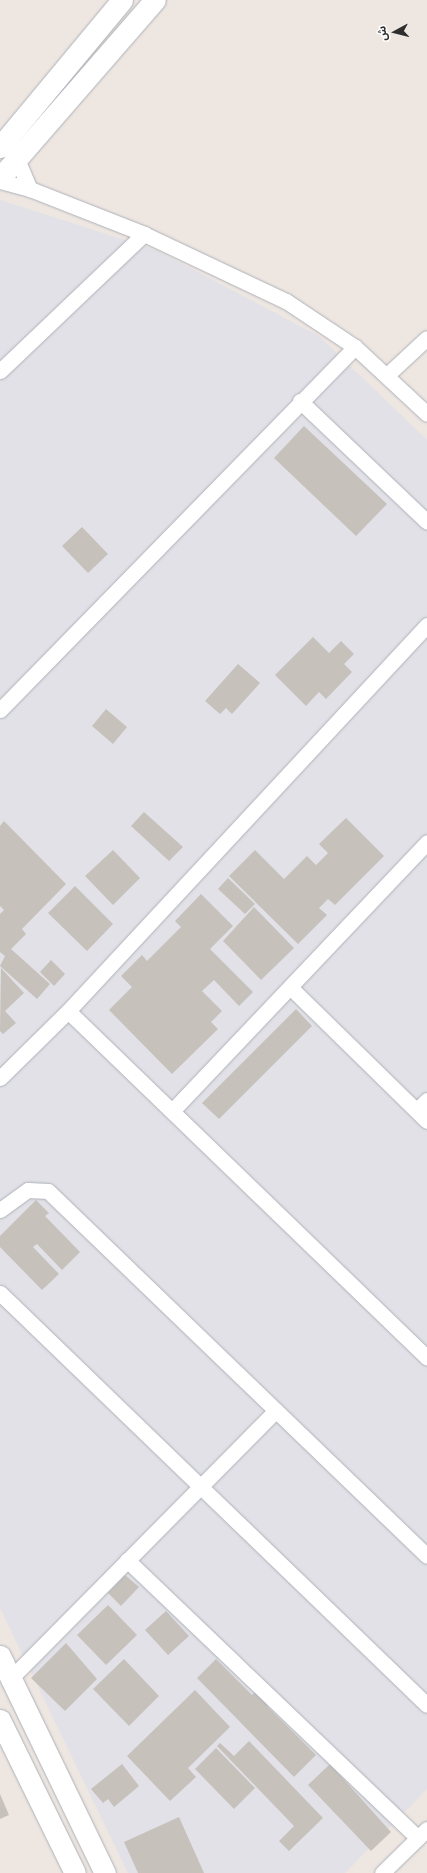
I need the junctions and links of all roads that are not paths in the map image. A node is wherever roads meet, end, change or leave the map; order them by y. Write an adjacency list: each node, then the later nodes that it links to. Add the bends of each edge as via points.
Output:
1 (122, 0): 3 (street)
2 (155, 0): 4 (street)
3 (0, 146): 4 (street)
4 (17, 159): 5 (street); 6 (street)
5 (0, 180): 6 (street)
6 (30, 189): 7 (street)
7 (144, 234): 9 (street, via 286,301); 10 (street)
8 (427, 338): 11 (street)
9 (355, 347): 11 (street); 12 (street)
10 (0, 371)
11 (387, 375): 13 (street)
12 (300, 401): 14 (street); 16 (street)
13 (427, 414)
14 (427, 522)
15 (427, 625): 19 (street)
16 (0, 710)
17 (427, 842): 18 (street)
18 (290, 988): 21 (street); 22 (street)
19 (68, 1011): 20 (street); 22 (street)
20 (0, 1078)
21 (424, 1110)
22 (172, 1111): 25 (street)
23 (0, 1210): 26 (street, via 28,1190 48,1191)
24 (0, 1293): 27 (street)
25 (427, 1358)
26 (274, 1412): 27 (street); 28 (street)
27 (199, 1486): 29 (street); 32 (street)
28 (427, 1556)
29 (128, 1560): 31 (street); 34 (street)
30 (0, 1656): 31 (street)
31 (11, 1678): 36 (street)
32 (427, 1705)
33 (1, 1726): 35 (street)
34 (422, 1834): 37 (street)
35 (75, 1873)
36 (105, 1873)
37 (382, 1873)

